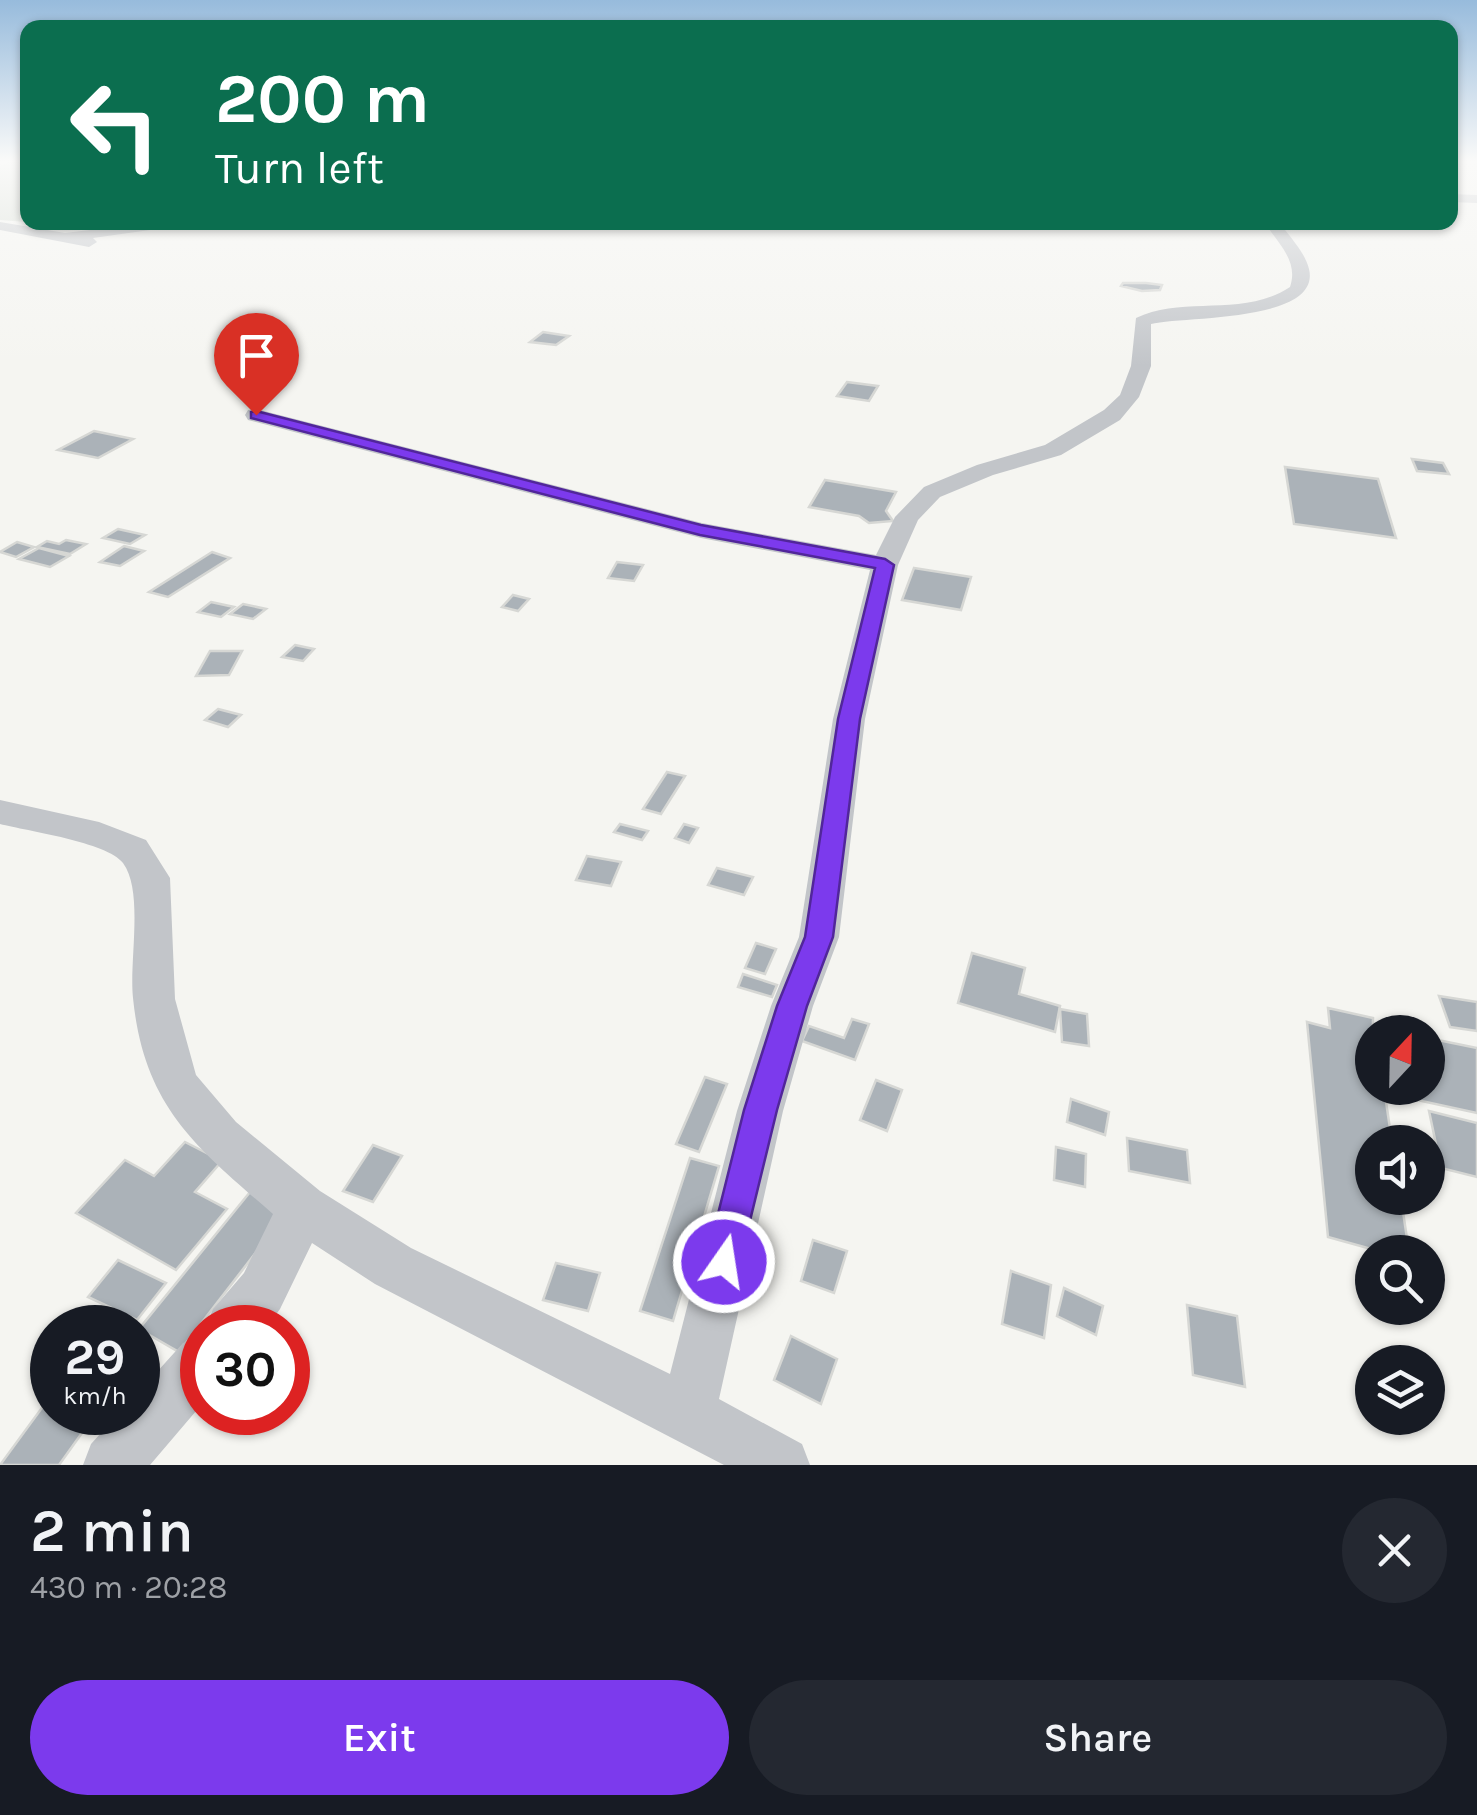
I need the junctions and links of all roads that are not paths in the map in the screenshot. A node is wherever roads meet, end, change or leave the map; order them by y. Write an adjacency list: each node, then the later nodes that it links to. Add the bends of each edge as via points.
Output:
1 (27, 230): 4 (street)
2 (124, 230): 4 (street)
3 (1276, 230): 7 (street, via 1300,264 1303,279 1296,291 1226,312 1142,322 1142,366 1112,416 1053,450 932,492 907,518)
4 (67, 236): 5 (street)
5 (91, 242)
6 (256, 415): 7 (street, via 700,530)
7 (885, 565): 12 (street, via 849,719 819,937 760,1110)
8 (0, 812): 9 (street, via 133,849 150,878 154,999 176,1085 219,1137)
9 (302, 1208): 10 (street); 12 (street, via 394,1266)
10 (251, 1305)
11 (180, 1387): 13 (street)
12 (688, 1413): 14 (street)
13 (112, 1465)
14 (781, 1465)

